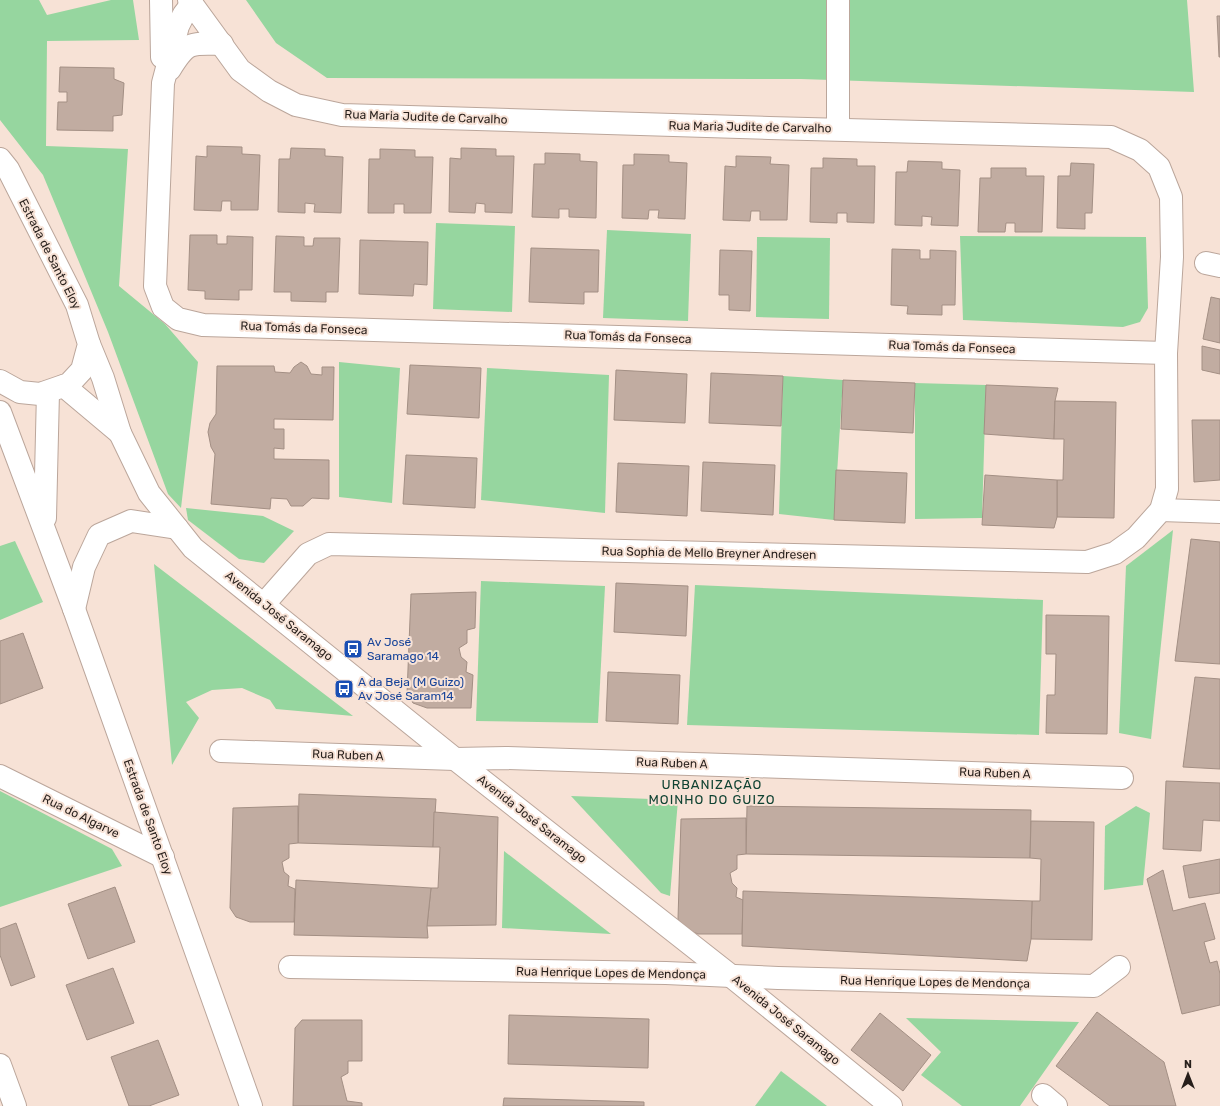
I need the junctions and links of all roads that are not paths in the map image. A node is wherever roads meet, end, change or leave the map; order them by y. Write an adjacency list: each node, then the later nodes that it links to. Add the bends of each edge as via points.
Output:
1 (161, 0): 5 (street)
2 (838, 0): 6 (street)
3 (191, 2): 4 (street, Rua Maria Judite de Carvalho); 5 (street, Rua Tomás da Fonseca, via 178,26)
4 (222, 44): 5 (street, via 195,43 184,48); 6 (street, Rua Maria Judite de Carvalho, via 240,70 269,91 296,105 342,115)
5 (162, 82): 9 (street, Rua Tomás da Fonseca, via 155,286 163,307 178,319 203,325)
6 (838, 129): 9 (street, Rua Maria Judite de Carvalho, via 1111,137 1140,150 1159,167 1171,197 1172,257)
7 (3, 164): 8 (street, Estrada de Santo Eloy, via 77,305)
8 (89, 344): 11 (street, via 82,370 70,384); 13 (street, Avenida José Saramago, via 103,378)
9 (1166, 354): 14 (street, via 1167,489)
10 (0, 381): 11 (street, via 15,390 27,393 40,394)
11 (56, 389): 13 (street, Avenida José Saramago); 17 (street, Estrada de Santo Eloy)
12 (0, 412): 17 (street, Estrada de Santo Eloy)
13 (120, 433): 16 (street, Avenida José Saramago, via 149,493)
14 (1161, 510): 15 (street); 18 (street, Rua Sophia de Mello Breyner Andresen, via 1136,538 1115,553 1087,562 329,544 308,554)
15 (1220, 512)
16 (177, 528): 18 (street, Avenida José Saramago, via 193,548); 19 (street, via 131,521 99,535 84,567)
17 (44, 529): 19 (street, Estrada de Santo Eloy)
18 (264, 604): 21 (street, Avenida José Saramago)
19 (74, 608): 24 (street, Estrada de Santo Eloy)
20 (221, 751): 21 (street, Rua Ruben A)
21 (455, 759): 23 (street, Rua Ruben A, via 506,758); 27 (street, Avenida José Saramago)
22 (0, 776): 24 (street, Rua do Algarve)
23 (1122, 778)
24 (162, 857): 30 (street, Estrada de Santo Eloy)
25 (290, 968): 27 (street, Rua Henrique Lopes de Mendonça)
26 (1119, 968): 27 (street, Rua Henrique Lopes de Mendonça, via 1094,986)
27 (731, 976): 31 (street, Avenida José Saramago)
28 (0, 1065): 29 (street)
29 (15, 1106)
30 (251, 1106)
31 (891, 1106)

